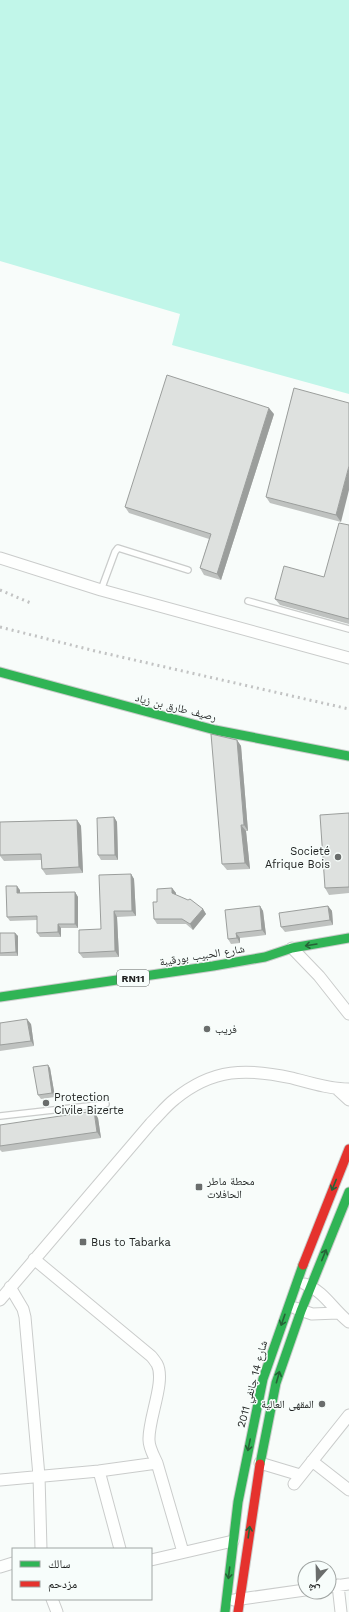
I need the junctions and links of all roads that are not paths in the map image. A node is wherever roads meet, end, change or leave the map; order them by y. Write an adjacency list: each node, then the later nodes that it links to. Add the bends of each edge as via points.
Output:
1 (0, 558): 3 (street)
2 (188, 570): 3 (lane, via 118,548)
3 (101, 590): 6 (street)
4 (248, 601): 5 (lane)
5 (349, 629)
6 (349, 658)
7 (0, 672): 8 (main road, رصيف طارق بن زياد, via 215,730)
8 (349, 756)
9 (349, 938): 10 (main road, شارع الحبيب بورقيبة / RN11, one-way to 10)
10 (292, 948): 12 (main road, شارع الحبيب بورقيبة / RN11); 13 (street)
11 (313, 956): 13 (main road, شارع الحبيب بورقيبة / RN11)
12 (265, 957): 13 (main road, شارع الحبيب بورقيبة / RN11); 14 (main road, شارع الحبيب بورقيبة / RN11)
13 (301, 957): 15 (street)
14 (0, 997)
15 (349, 1014)
16 (337, 1089): 17 (street); 18 (street); 23 (street, via 256,1072 238,1072 206,1080 174,1100 151,1123)
17 (349, 1090)
18 (349, 1100)
19 (106, 1104): 20 (lane)
20 (0, 1116)
21 (349, 1149): 24 (main road, شارع 14 جانفي 2011, one-way to 24)
22 (349, 1192): 25 (main road, one-way to 22)
23 (34, 1259): 26 (street); 34 (street, via 151,1356 157,1364 159,1385 149,1439)
24 (297, 1281): 25 (street); 28 (main road, شارع 14 جانفي 2011)
25 (311, 1286): 29 (main road); 30 (street, via 321,1293)
26 (10, 1287): 27 (street); 37 (street, via 26,1317)
27 (0, 1300)
28 (288, 1305): 29 (street); 40 (main road, شارع 14 جانفي 2011, one-way to 40, via 262,1386 245,1462)
29 (301, 1311): 30 (street, via 312,1314); 35 (main road, one-way to 29, via 281,1366)
30 (338, 1313): 31 (street)
31 (349, 1322)
32 (349, 1416): 33 (street)
33 (312, 1461): 35 (street, via 297,1480); 39 (street)
34 (157, 1463): 36 (street); 43 (street)
35 (260, 1463): 51 (main road, one-way to 35)
36 (99, 1471): 37 (street); 42 (street)
37 (39, 1476): 38 (street); 41 (street)
38 (0, 1480)
39 (349, 1490)
40 (233, 1541): 43 (street); 50 (main road, شارع 14 جانفي 2011, one-way to 50)
41 (41, 1548)
42 (120, 1548)
43 (183, 1552): 44 (street)
44 (152, 1560)
45 (12, 1563): 46 (street)
46 (0, 1567)
47 (339, 1585): 55 (street)
48 (297, 1591): 51 (street)
49 (52, 1600): 52 (street)
50 (226, 1600): 51 (street); 53 (main road, شارع 14 جانفي 2011)
51 (240, 1600): 54 (main road)
52 (57, 1612)
53 (225, 1612)
54 (238, 1612)
55 (341, 1612)

